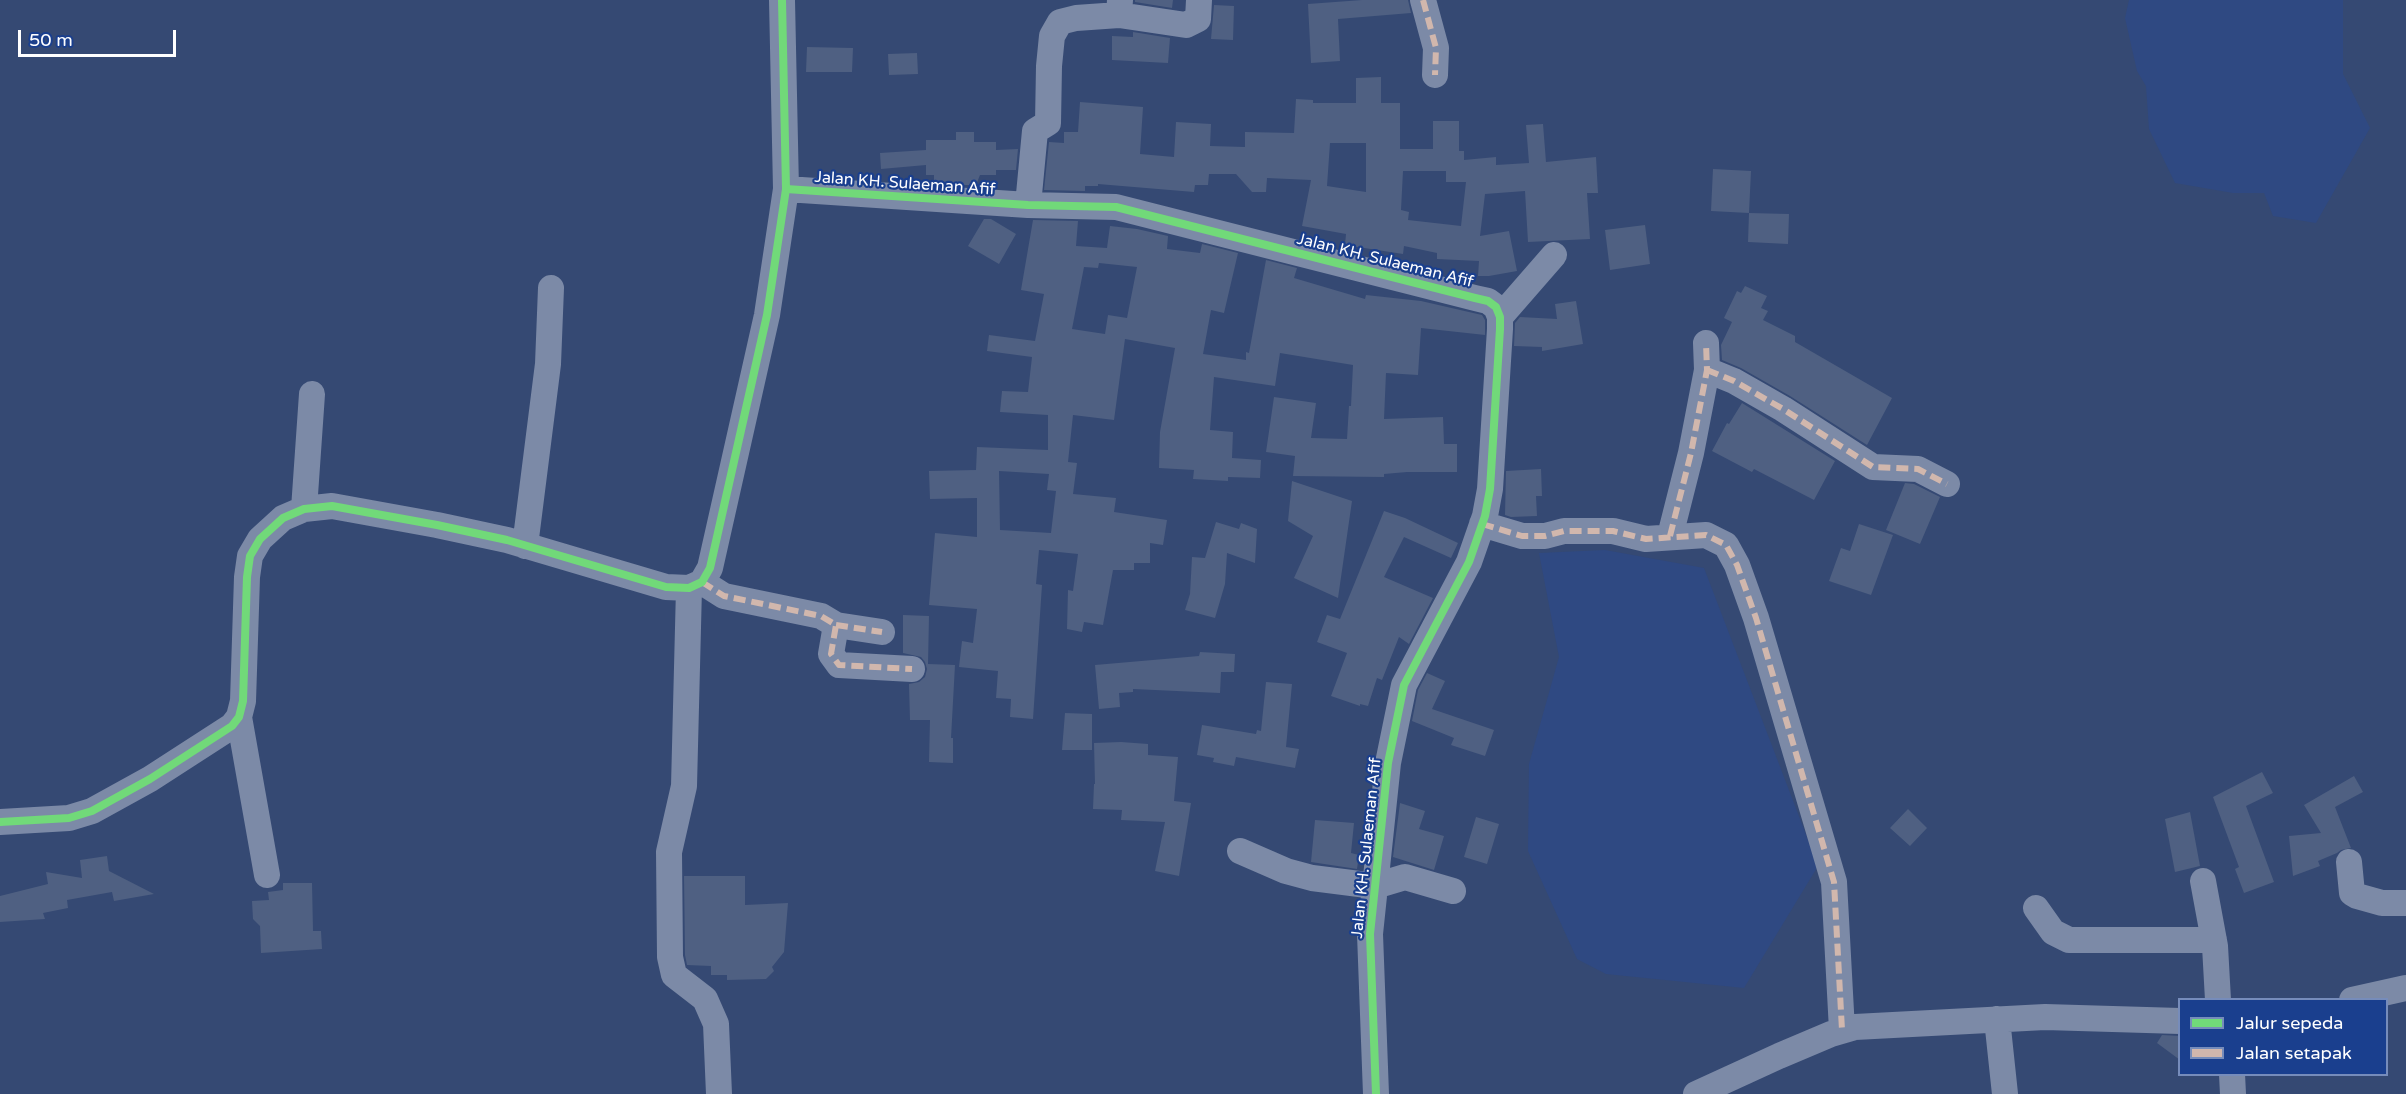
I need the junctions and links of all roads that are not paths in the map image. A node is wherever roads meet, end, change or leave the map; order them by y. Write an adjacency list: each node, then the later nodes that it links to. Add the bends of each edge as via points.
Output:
1 (782, 0): 6 (street)
2 (1199, 0): 4 (street, via 1198,19 1186,25)
3 (1424, 0): 5 (street, via 1436,48)
4 (1119, 8): 7 (street, via 1060,22 1052,36 1048,123 1035,131)
5 (1435, 75)
6 (786, 189): 7 (street, Jalan KH. Sulaeman Afif); 19 (street, via 767,315 710,568)
7 (1028, 205): 10 (street, Jalan KH. Sulaeman Afif, via 1116,207 1488,301)
8 (1554, 255): 10 (street)
9 (551, 288): 18 (street, via 548,364)
10 (1500, 317): 16 (street, Jalan KH. Sulaeman Afif, via 1490,489)
11 (1706, 343): 12 (street)
12 (1707, 370): 14 (street, via 1799,418 1873,467 1918,469); 17 (street)
13 (312, 394): 15 (street)
14 (1947, 484)
15 (304, 508): 18 (street, via 332,506); 23 (street, via 284,518 260,539 250,556)
16 (1482, 524): 17 (street, via 1522,536 1564,531 1613,531 1646,539); 29 (street, Jalan KH. Sulaeman Afif, via 1469,562 1404,685 1388,763)
17 (1670, 536): 39 (street, via 1706,535 1726,545 1756,618 1834,882)
18 (525, 546): 19 (street, via 666,587)
19 (696, 585): 20 (street, via 724,596 821,616); 41 (street, via 684,786 669,852 670,957 674,975 705,999 716,1024)
20 (836, 625): 21 (street); 22 (street, via 831,654 839,665)
21 (882, 632)
22 (912, 669)
23 (239, 717): 24 (street, via 232,726 150,779 92,811 69,818); 27 (street)
24 (0, 822)
25 (1240, 851): 29 (street, via 1312,878)
26 (2349, 861): 31 (street, via 2352,893 2382,903)
27 (267, 875)
28 (2202, 881): 33 (street)
29 (1375, 886): 30 (street, via 1405,877); 42 (street, Jalan KH. Sulaeman Afif, via 1370,933)
30 (1453, 891)
31 (2406, 903)
32 (2036, 908): 33 (street, via 2053,932 2069,940)
33 (2214, 940): 35 (street)
34 (2406, 988): 36 (street)
35 (2218, 998)
36 (2357, 998)
37 (1997, 1019): 38 (street); 39 (street); 44 (street)
38 (2178, 1021)
39 (1842, 1030): 43 (street)
40 (2232, 1076): 45 (street)
41 (719, 1094)
42 (1376, 1094)
43 (1696, 1094)
44 (2006, 1094)
45 (2233, 1094)

